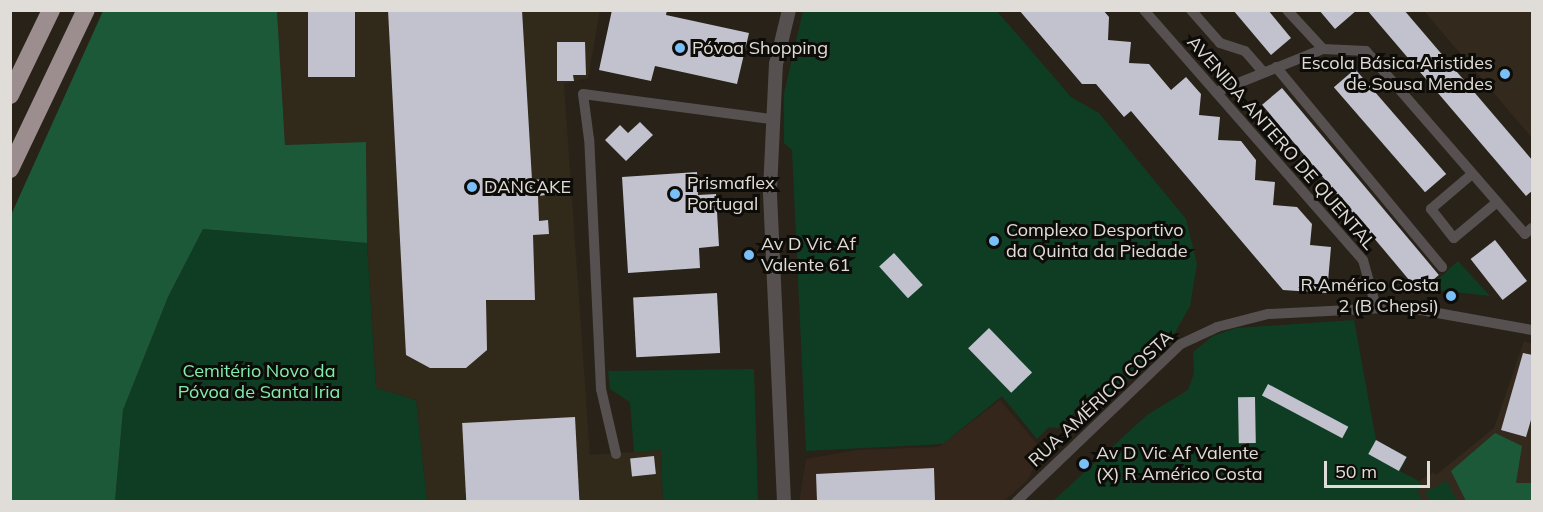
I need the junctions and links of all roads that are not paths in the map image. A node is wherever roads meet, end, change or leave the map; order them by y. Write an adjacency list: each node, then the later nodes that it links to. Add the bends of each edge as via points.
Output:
1 (51, 10): 11 (highway)
2 (86, 10): 13 (highway)
3 (789, 10): 12 (street, via 776,64)
4 (1144, 10): 10 (street, AVENIDA ANTERO DE QUENTAL)
5 (1191, 10): 9 (street, via 1220,43 1245,51)
6 (1287, 10): 7 (street)
7 (1323, 49): 8 (street); 14 (street, via 1366,51)
8 (1276, 67): 9 (street); 17 (street)
9 (1263, 72): 10 (street)
10 (1216, 92): 18 (street, AVENIDA ANTERO DE QUENTAL, via 1363,260)
11 (10, 95)
12 (771, 120): 20 (street, via 583,94 601,389); 21 (street, via 770,190)
13 (10, 170)
14 (1473, 174): 15 (street); 15 (street, via 1431,209 1454,237)
15 (1497, 202): 16 (street, via 1525,234)
16 (1533, 228)
17 (1442, 267)
18 (1376, 307): 19 (street, RUA AMÉRICO COSTA, via 1404,307); 22 (street, RUA AMÉRICO COSTA, via 1349,312 1268,314 1217,327 1181,344)
19 (1533, 330)
20 (616, 454)
21 (784, 501)
22 (1016, 501)

